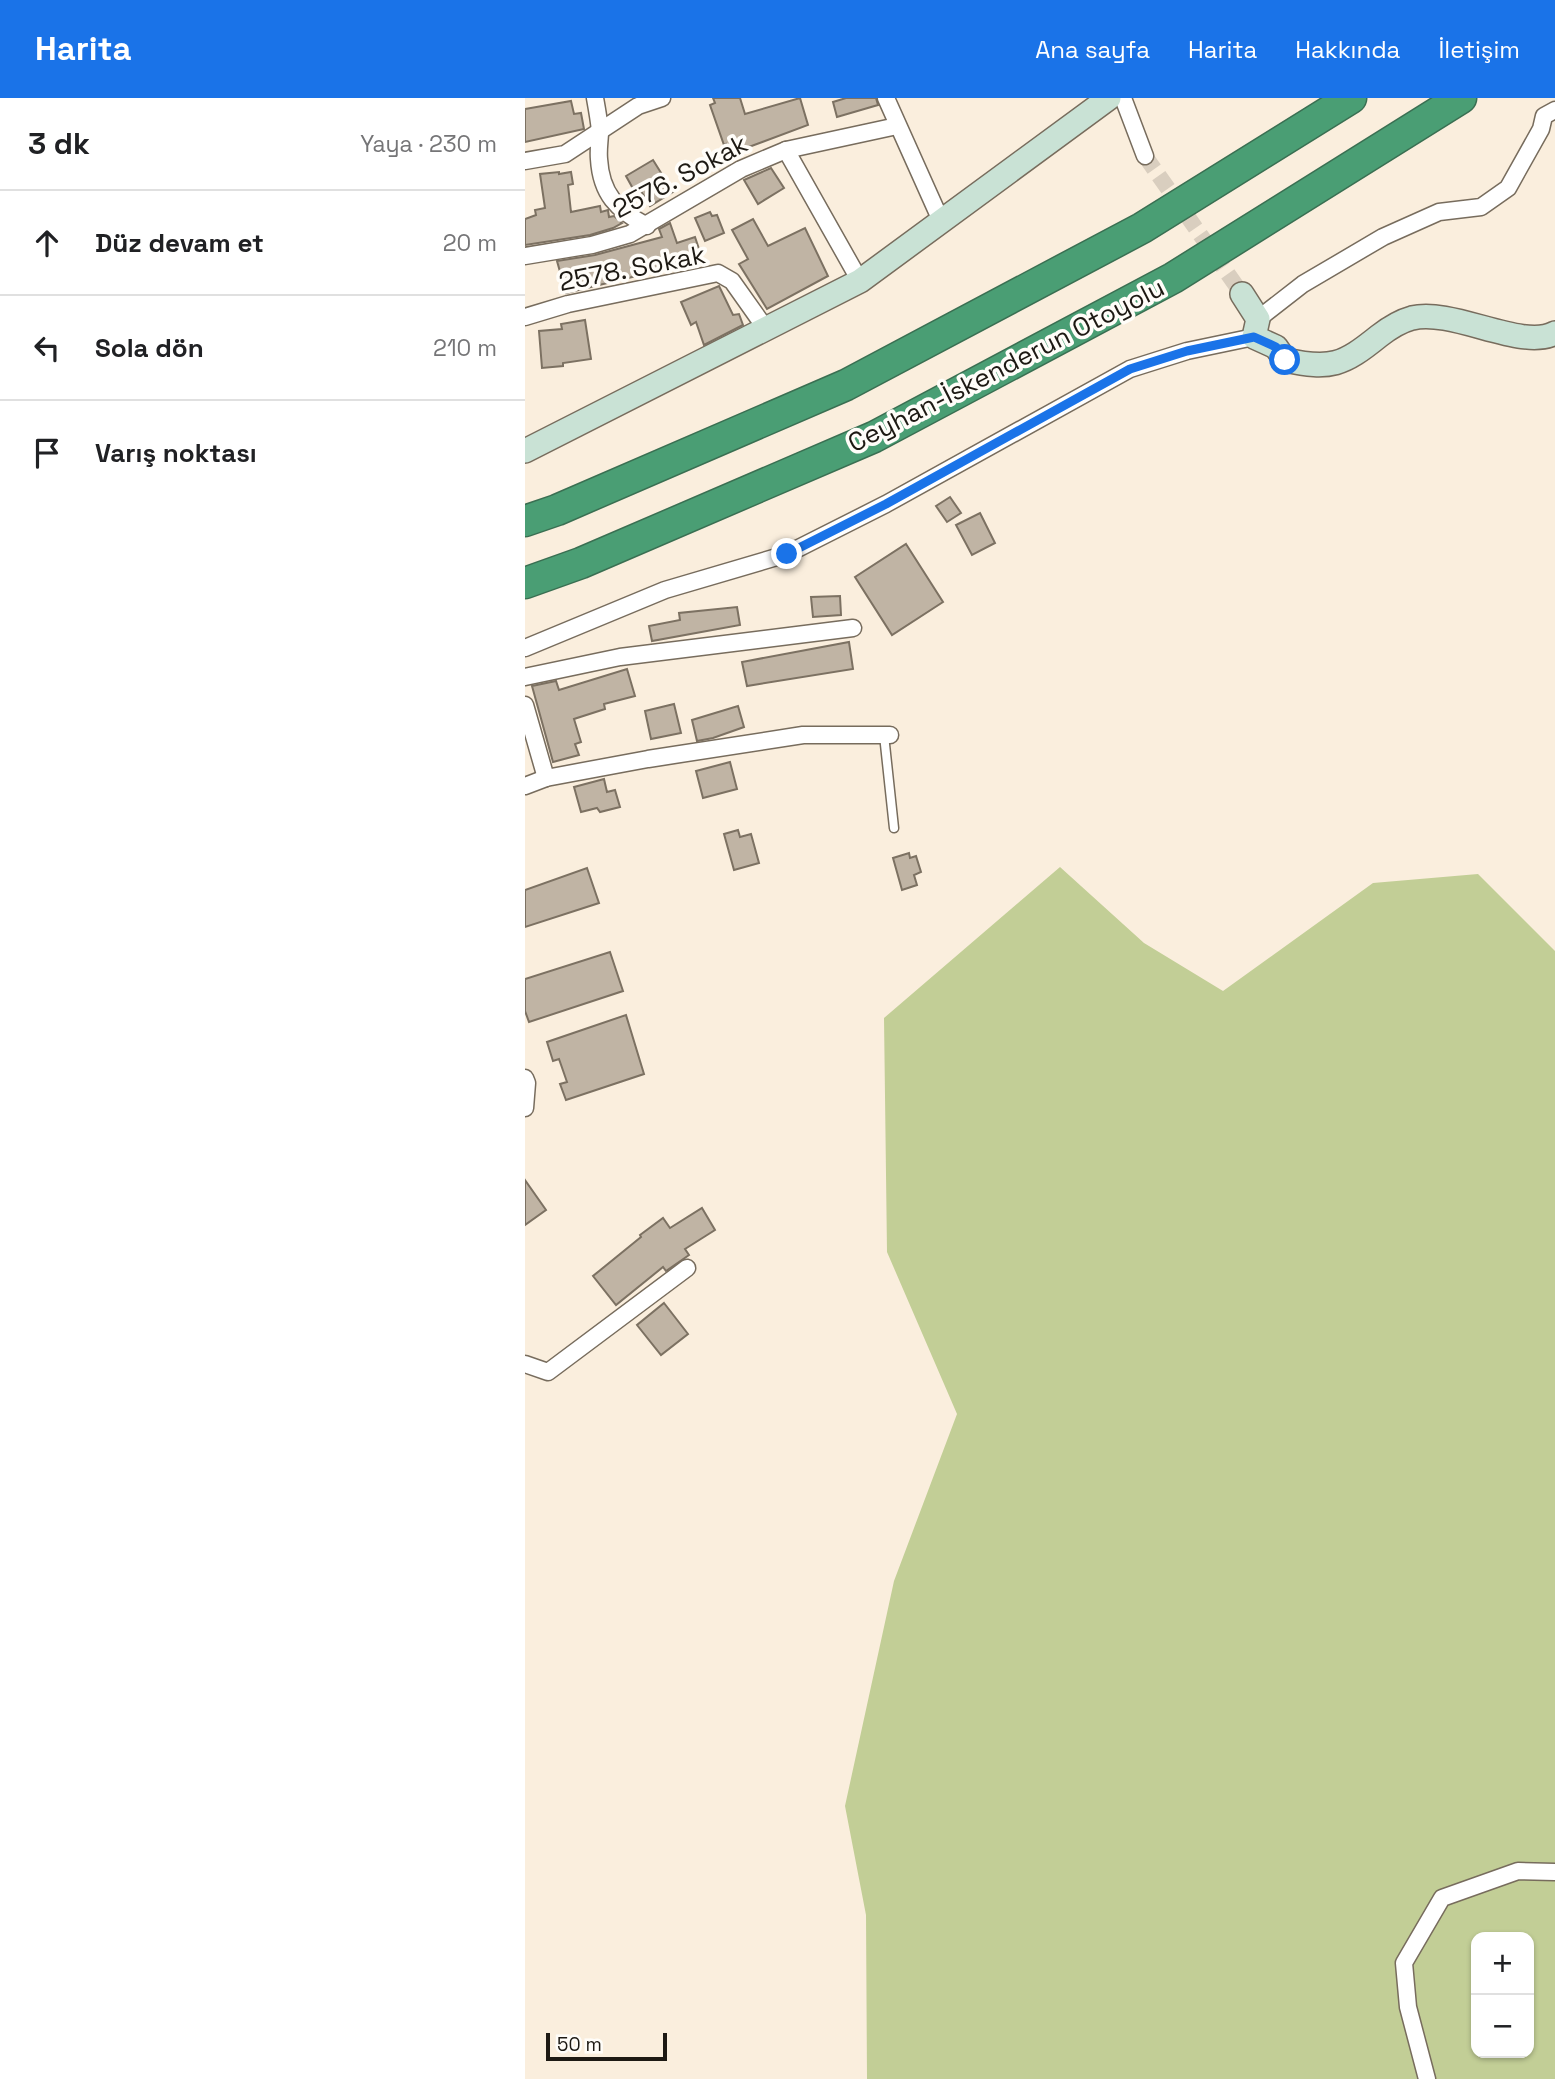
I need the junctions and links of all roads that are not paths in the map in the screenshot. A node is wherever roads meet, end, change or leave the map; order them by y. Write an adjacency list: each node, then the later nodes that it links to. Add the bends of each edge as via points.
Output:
1 (595, 98): 10 (street)
2 (662, 98): 10 (street, via 638,106)
3 (886, 98): 9 (street)
4 (1109, 98): 14 (street)
5 (1123, 98): 12 (street)
6 (1351, 98): 24 (highway, Ceyhan-İskenderun Otoyolu, via 1142,228 846,385)
7 (1461, 98): 25 (highway, Ceyhan-İskenderun Otoyolu, via 1173,278 873,437)
8 (1555, 110): 20 (street, via 1544,116 1508,188 1481,207 1439,212 1383,237 1303,284)
9 (897, 126): 11 (street, 2576. Sokak); 14 (street)
10 (600, 131): 13 (street, via 565,154); 15 (street, via 599,158 607,194 625,215)
11 (786, 150): 15 (street, 2576. Sokak, via 741,169); 17 (street)
12 (1145, 156)
13 (525, 161)
14 (942, 223): 17 (street)
15 (647, 226): 16 (street, 2576. Sokak, via 592,245)
16 (525, 256)
17 (860, 281): 21 (street)
18 (1242, 294): 20 (street)
19 (525, 317): 21 (street, 2578. Sokak, via 718,273 731,281)
20 (1256, 328): 22 (street, via 1285,360 1332,365 1353,357 1387,330 1412,318 1444,318 1534,338); 27 (street, via 1130,369 787,554 664,590)
21 (766, 329): 23 (street)
22 (1555, 333)
23 (525, 451)
24 (525, 521)
25 (525, 583)
26 (853, 628): 28 (street, via 620,657)
27 (525, 648)
28 (525, 677)
29 (525, 705): 31 (street)
30 (887, 735): 31 (street, via 803,735); 33 (lane)
31 (546, 778): 32 (street)
32 (525, 786)
33 (894, 828)
34 (525, 1078): 35 (street)
35 (525, 1108)
36 (687, 1268): 37 (street, via 548,1372)
37 (525, 1364)
38 (1555, 1872): 39 (street, via 1518,1871 1442,1898 1403,1963 1408,2007)
39 (1427, 2079)

